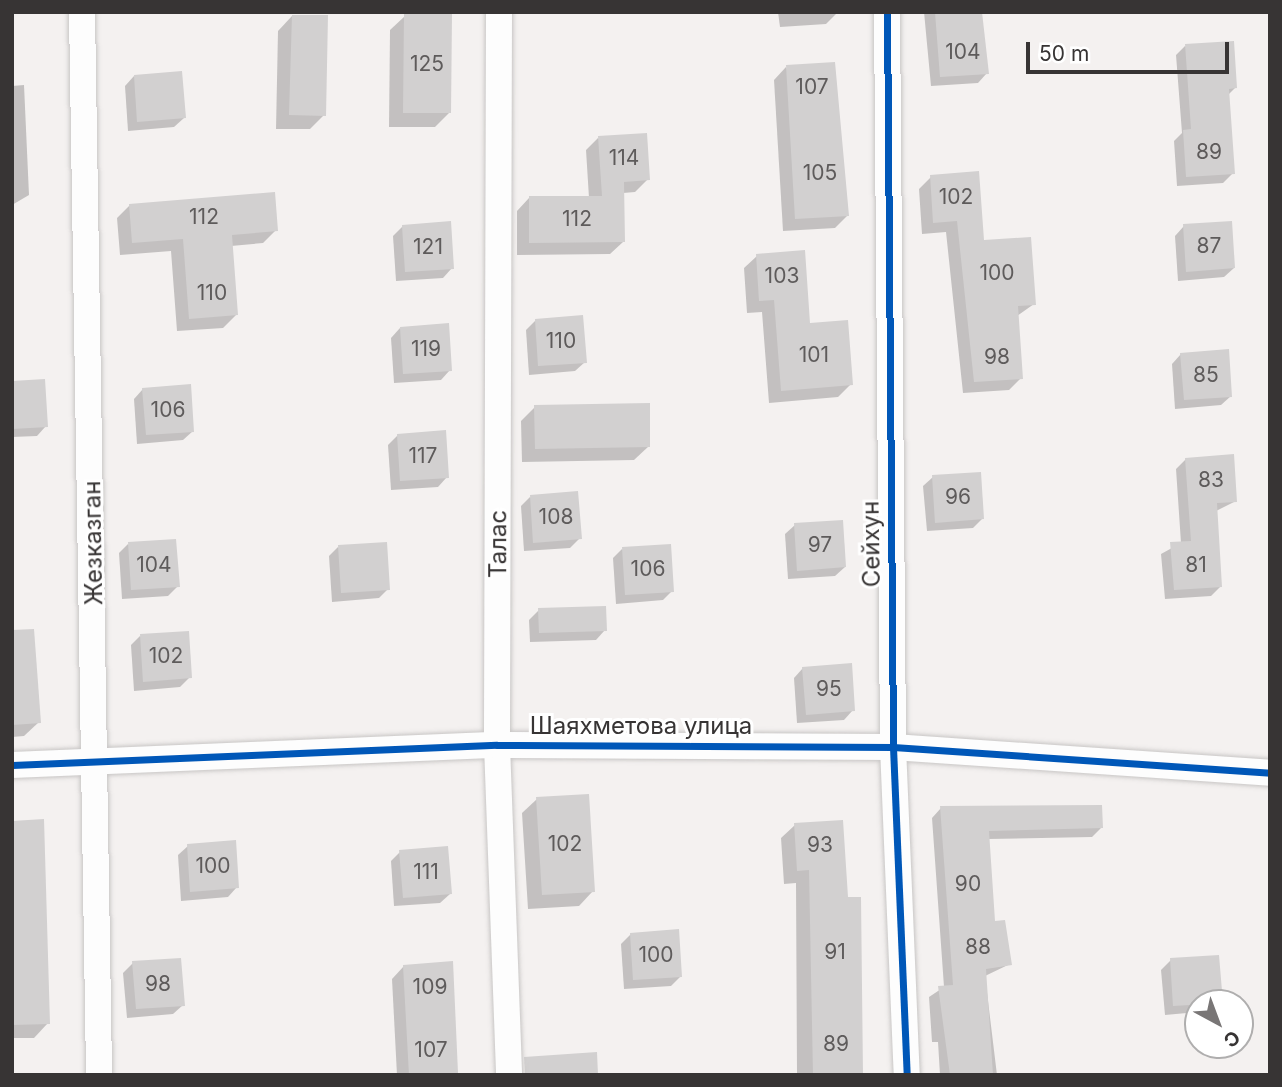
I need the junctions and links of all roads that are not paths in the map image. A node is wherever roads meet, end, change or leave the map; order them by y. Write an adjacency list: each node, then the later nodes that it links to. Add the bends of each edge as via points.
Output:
1 (82, 12): 6 (street, Жезказган)
2 (499, 12): 4 (street, Талас)
3 (887, 12): 5 (street, Сейхун)
4 (497, 745): 5 (street, Шаяхметова улица); 6 (street, Шаяхметова улица); 10 (street, Талас)
5 (893, 747): 8 (street, Шаяхметова улица); 11 (street, Сейхун)
6 (99, 763): 7 (street, Шаяхметова улица); 9 (street, Жезказган)
7 (12, 765)
8 (1270, 773)
9 (99, 1075)
10 (509, 1075)
11 (907, 1075)

